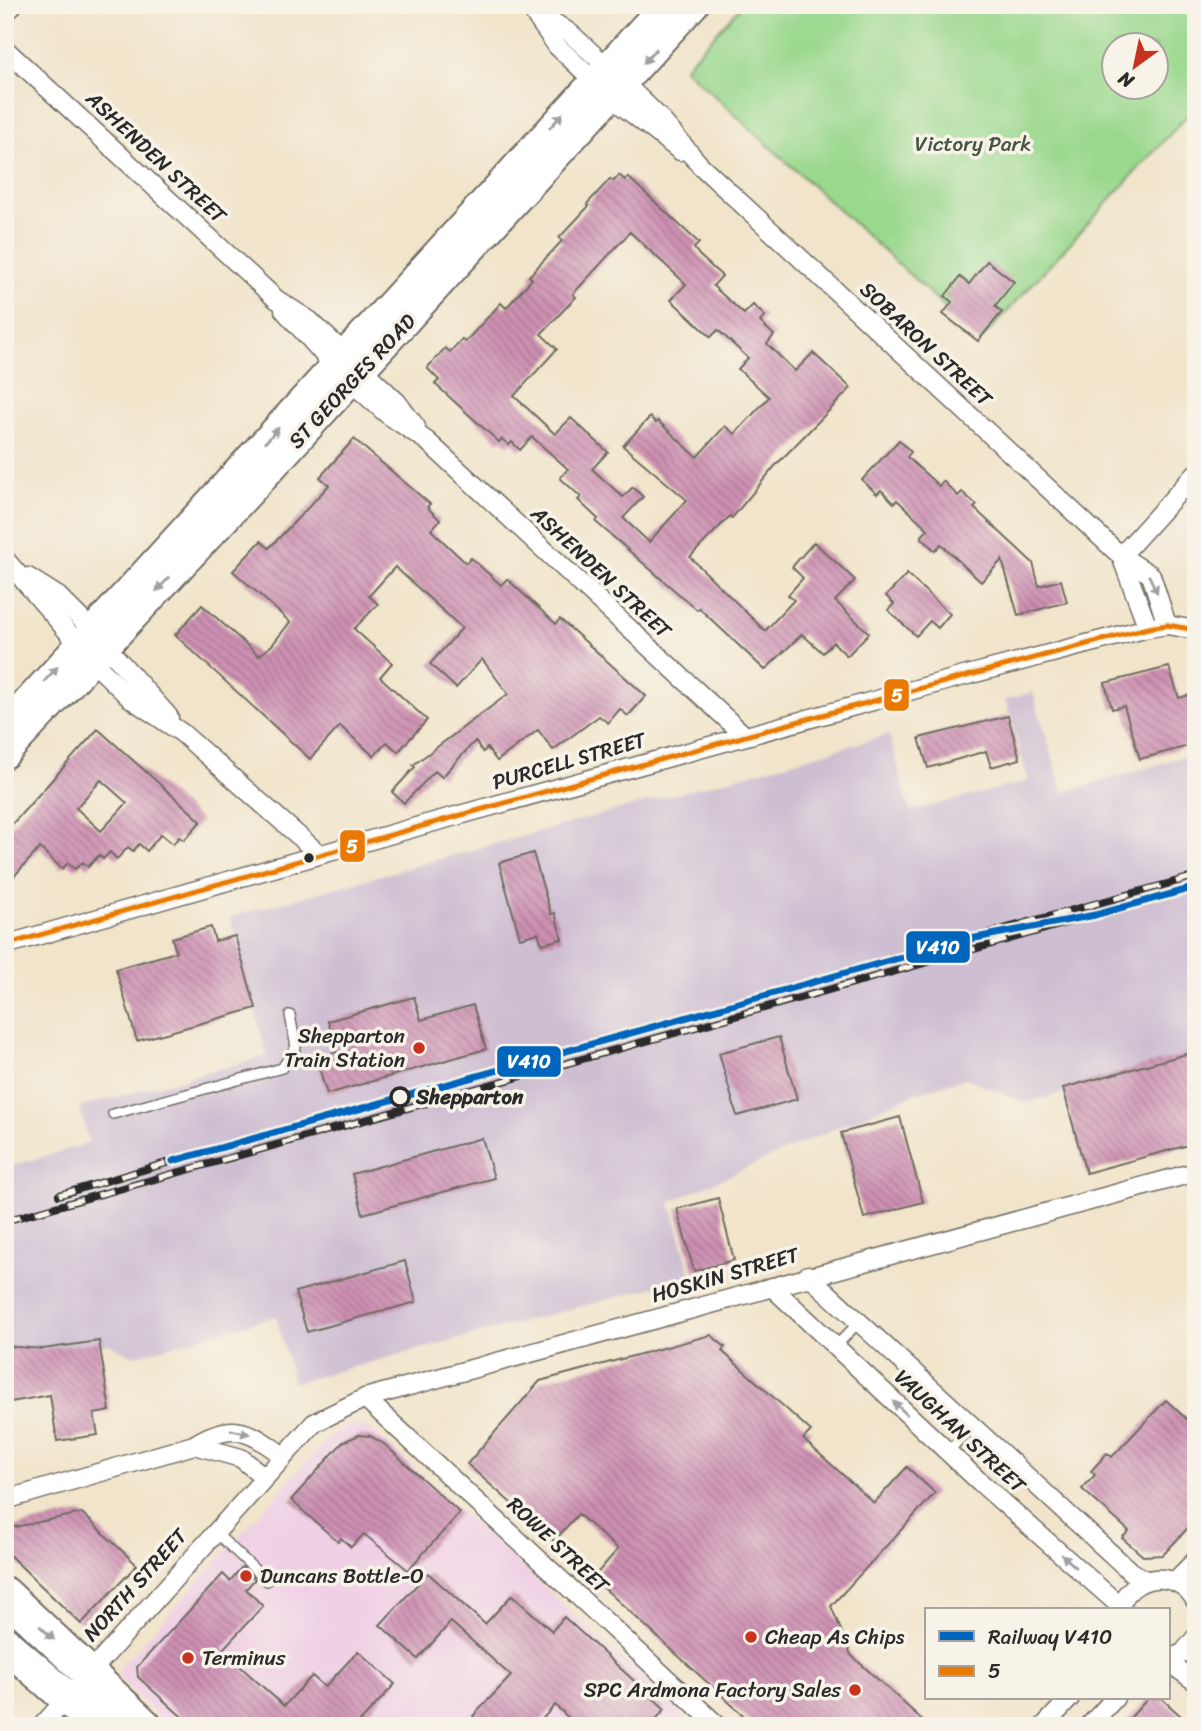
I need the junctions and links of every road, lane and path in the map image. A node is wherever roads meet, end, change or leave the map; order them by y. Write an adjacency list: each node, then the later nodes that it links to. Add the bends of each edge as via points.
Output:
1 (13, 5): 5 (street)
2 (663, 5): 7 (street, ST GEORGES ROAD)
3 (695, 5): 7 (street, ST GEORGES ROAD, one-way to 7)
4 (527, 6): 7 (street, SOBARON STREET, via 570,33)
5 (5, 14)
6 (5, 49): 8 (street, ASHENDEN STREET, via 276,299 309,320)
7 (609, 82): 8 (street, ST GEORGES ROAD); 10 (street, SOBARON STREET, via 659,116 700,165)
8 (348, 368): 15 (street, ST GEORGES ROAD); 17 (street, ASHENDEN STREET, via 397,402 427,441)
9 (1196, 473): 10 (street)
10 (1121, 556): 12 (street, SOBARON STREET, one-way to 12, via 1151,575); 13 (street, SOBARON STREET)
11 (11, 564): 15 (street, via 58,596)
12 (1167, 625): 13 (street, PURCELL STREET); 14 (street, PURCELL STREET)
13 (1148, 628): 17 (street, PURCELL STREET)
14 (1196, 630)
15 (92, 645): 16 (street, ST GEORGES ROAD, one-way to 15); 18 (street, ST GEORGES ROAD); 19 (street)
16 (5, 724)
17 (746, 736): 19 (street, PURCELL STREET)
18 (5, 755)
19 (319, 855): 20 (street, PURCELL STREET)
20 (5, 945)
21 (290, 1015): 22 (lane, via 296,1047 282,1068)
22 (113, 1114)
23 (1196, 1172): 24 (street, HOSKIN STREET)
24 (808, 1275): 25 (street, HOSKIN STREET); 26 (street, VAUGHAN STREET)
25 (772, 1287): 27 (street, VAUGHAN STREET); 28 (street, HOSKIN STREET)
26 (859, 1322): 27 (lane); 29 (street, VAUGHAN STREET)
27 (835, 1347): 31 (street, VAUGHAN STREET, one-way to 27)
28 (365, 1398): 32 (street, HOSKIN STREET, via 314,1423); 55 (street, ROWE STREET)
29 (972, 1426): 31 (lane); 37 (street, VAUGHAN STREET, via 1131,1572)
30 (194, 1446): 32 (street, one-way to 32, via 229,1429 246,1432); 33 (street, via 241,1458); 34 (street)
31 (948, 1452): 42 (street, VAUGHAN STREET, one-way to 31)
32 (283, 1456): 33 (street, HOSKIN STREET)
33 (263, 1476): 35 (street, NORTH STREET)
34 (5, 1500)
35 (214, 1531): 38 (lane); 47 (street, NORTH STREET)
36 (1196, 1560): 39 (street)
37 (1146, 1580): 39 (street); 42 (street, via 1126,1595)
38 (267, 1581)
39 (1175, 1581): 41 (street)
40 (5, 1594): 47 (highway, one-way to 47)
41 (1196, 1602)
42 (1119, 1608)
43 (1196, 1637): 45 (street, via 1183,1653)
44 (5, 1644): 49 (highway)
45 (1170, 1659)
46 (1170, 1662): 48 (street)
47 (88, 1672): 49 (street, NORTH STREET); 54 (highway)
48 (1196, 1682)
49 (66, 1698): 52 (street, NORTH STREET); 53 (highway)
50 (1068, 1700): 56 (street)
51 (1113, 1700): 57 (street)
52 (42, 1726)
53 (99, 1726)
54 (145, 1726)
55 (718, 1726)
56 (1044, 1726)
57 (1089, 1726)

